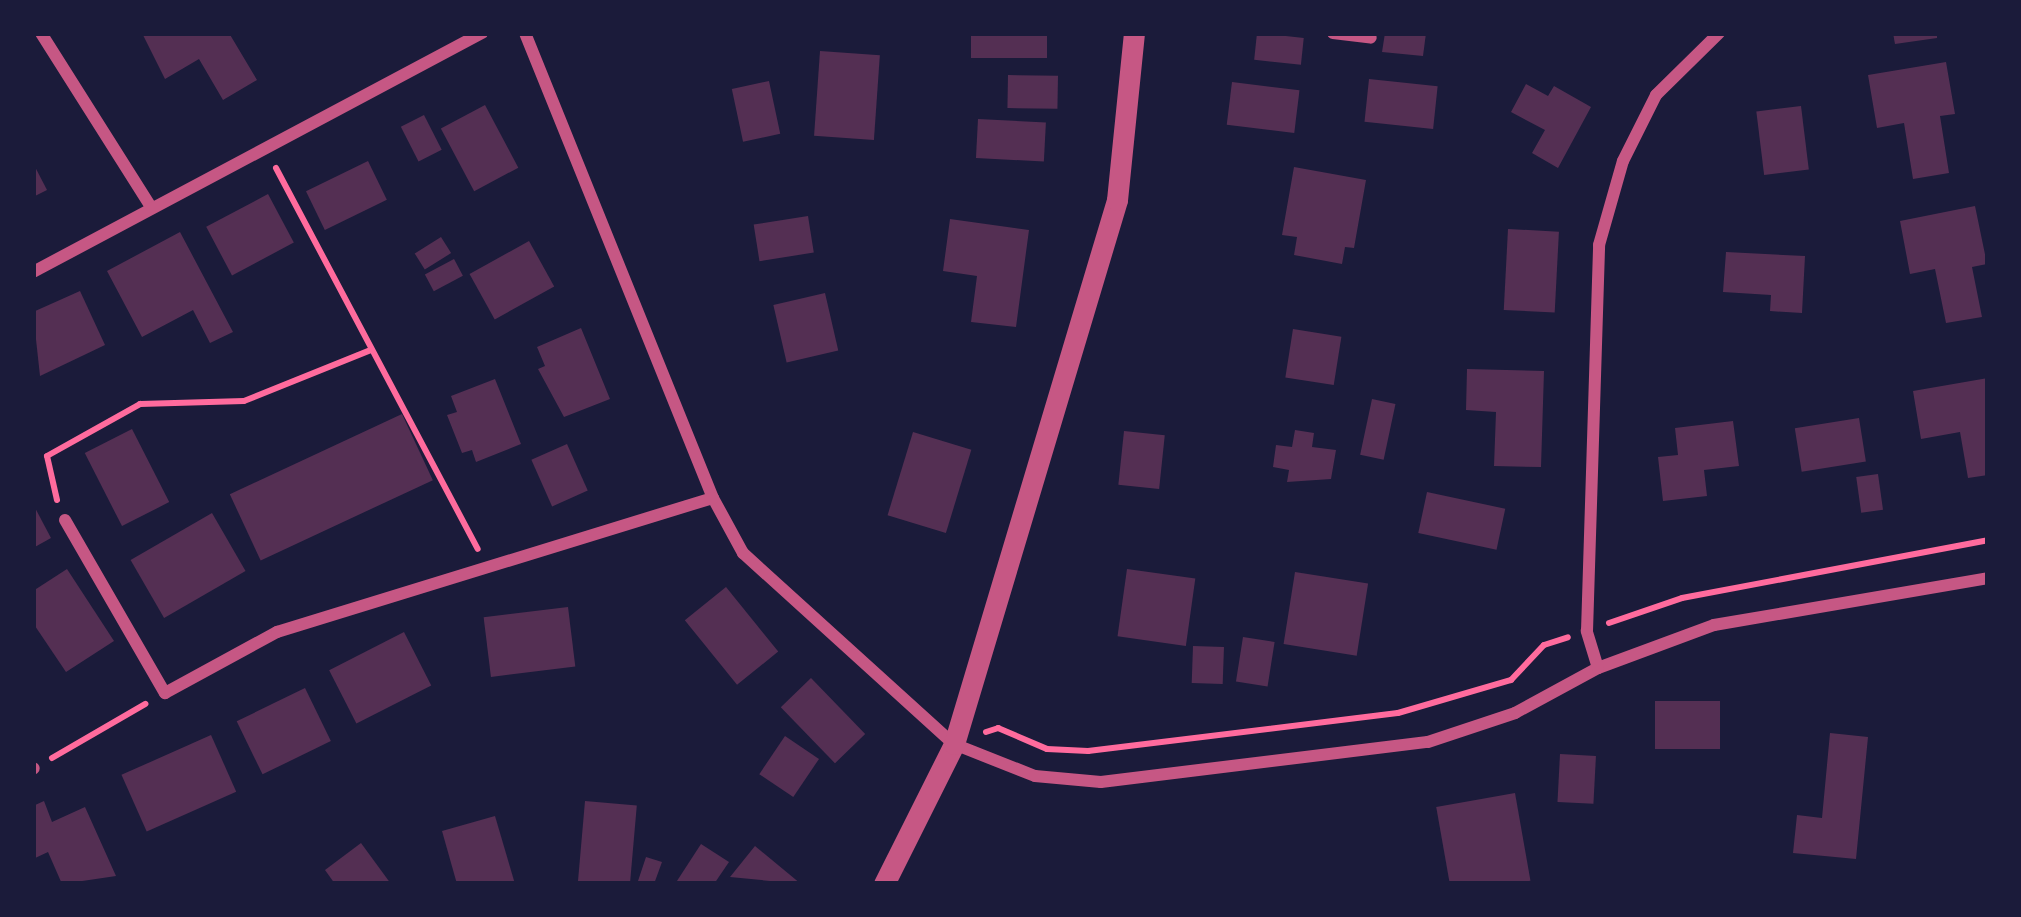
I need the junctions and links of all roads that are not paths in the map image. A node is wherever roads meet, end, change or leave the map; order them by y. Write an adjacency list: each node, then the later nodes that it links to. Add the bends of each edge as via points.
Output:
1 (40, 33): 8 (street)
2 (482, 33): 8 (street)
3 (525, 33): 10 (street)
4 (1134, 33): 14 (street, via 1117,200)
5 (1333, 33): 7 (street)
6 (1719, 33): 13 (street, via 1656,95 1623,161 1598,245 1587,631)
7 (1371, 38)
8 (151, 207): 9 (street)
9 (33, 272)
10 (712, 498): 11 (street, via 277,632 165,693); 14 (street, via 743,553)
11 (64, 520)
12 (1988, 578): 13 (street, via 1714,625)
13 (1598, 668): 14 (street, via 1515,713 1428,742 1294,764 1101,782 1035,776)
14 (954, 744): 15 (street)
15 (884, 884)

